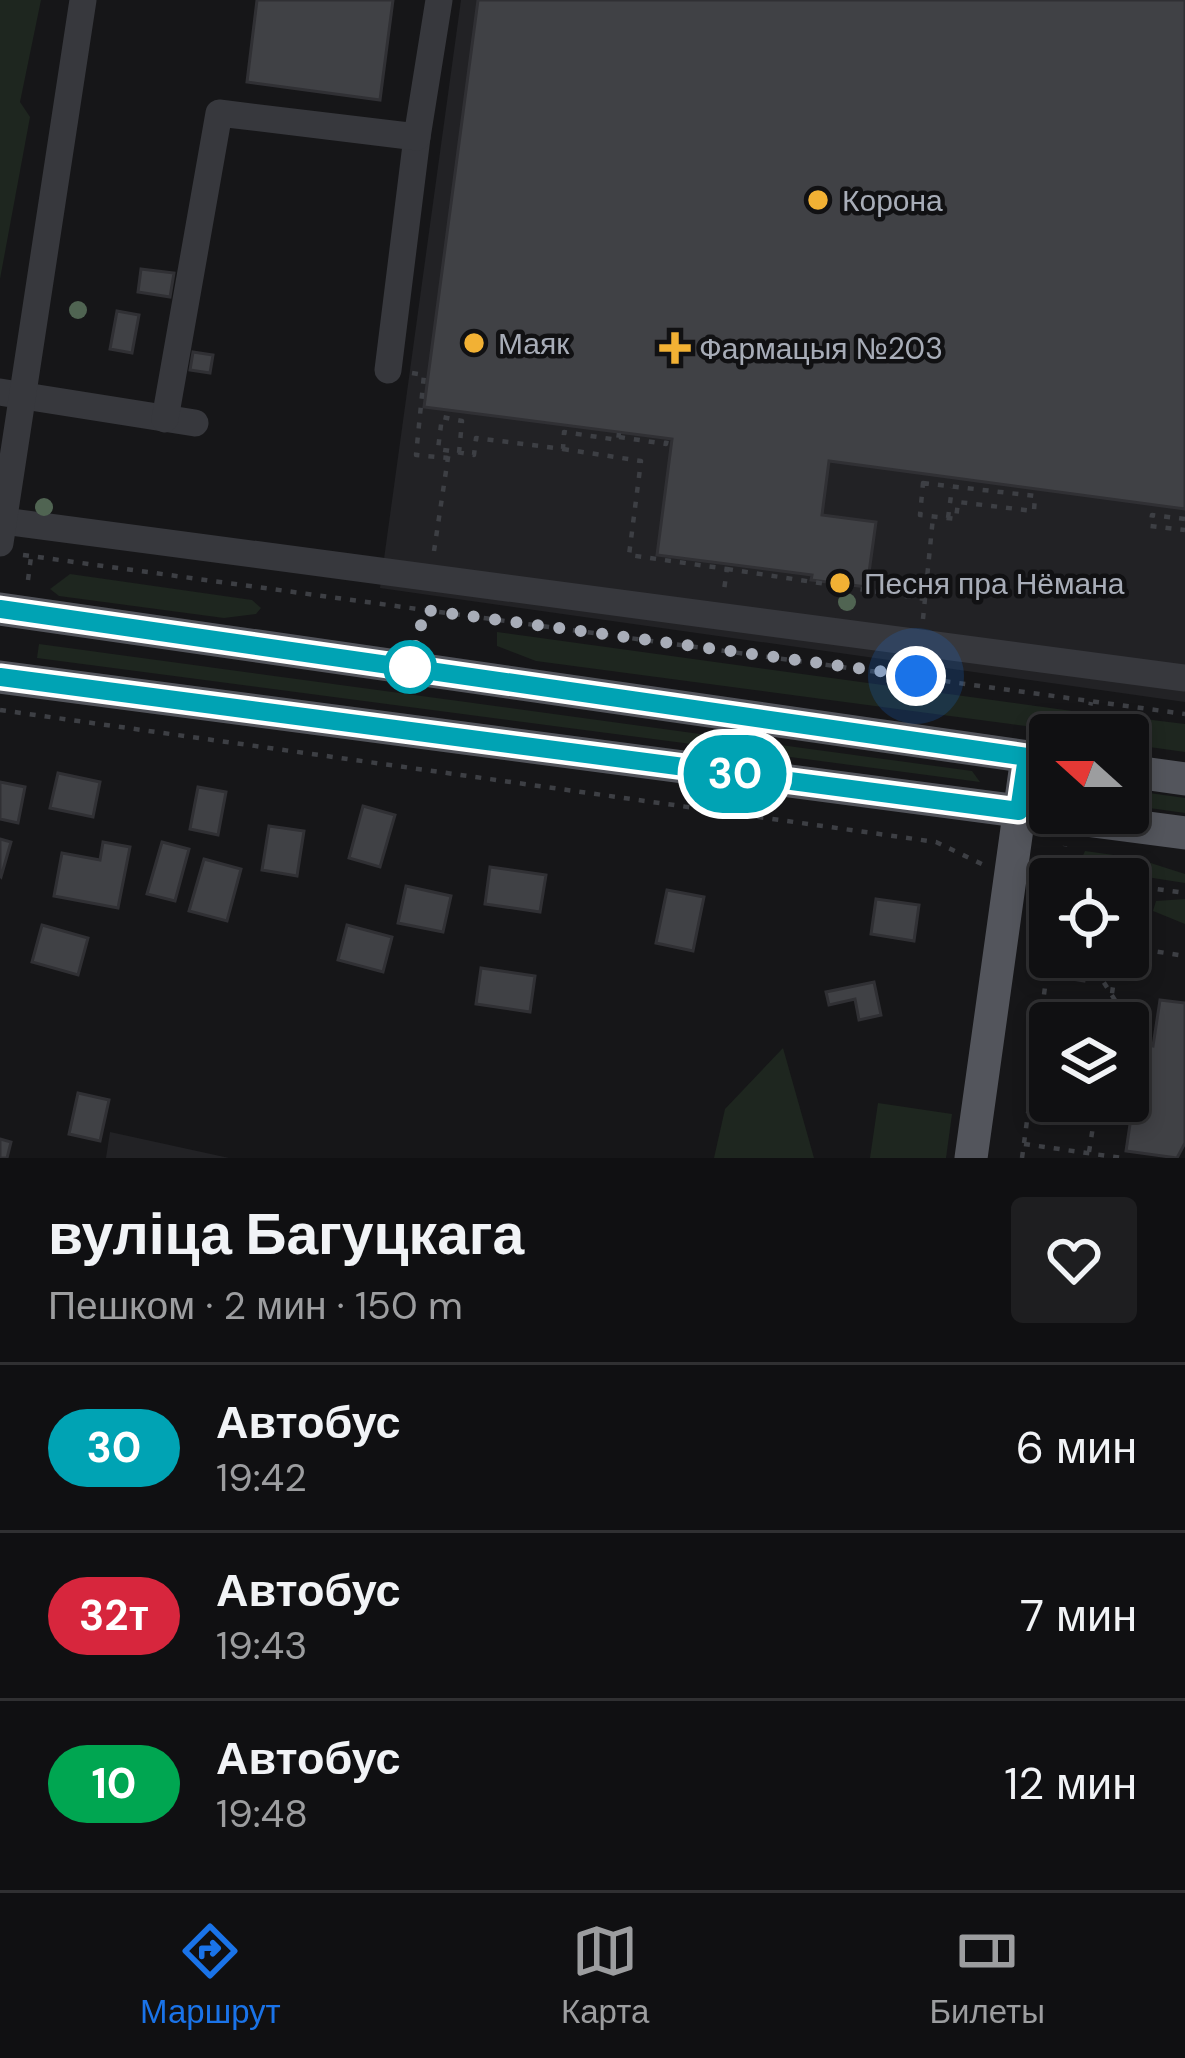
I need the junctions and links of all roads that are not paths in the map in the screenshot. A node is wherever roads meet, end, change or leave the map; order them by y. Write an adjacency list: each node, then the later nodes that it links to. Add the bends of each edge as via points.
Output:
1 (83, 0): 5 (street)
2 (439, 0): 3 (street)
3 (417, 136): 4 (street); 6 (street, via 219,113)
4 (388, 370)
5 (10, 392): 6 (street); 8 (street)
6 (165, 419): 7 (street)
7 (195, 423)
8 (6, 539): 11 (street, via 430,578)
9 (0, 609): 12 (main road)
10 (0, 677): 16 (main road)
11 (1185, 678)
12 (1029, 758)
13 (1149, 774): 14 (main road)
14 (1185, 778)
15 (1029, 784): 16 (main road)
16 (1019, 811): 17 (main road); 18 (main road)
17 (1185, 833)
18 (971, 1158)

